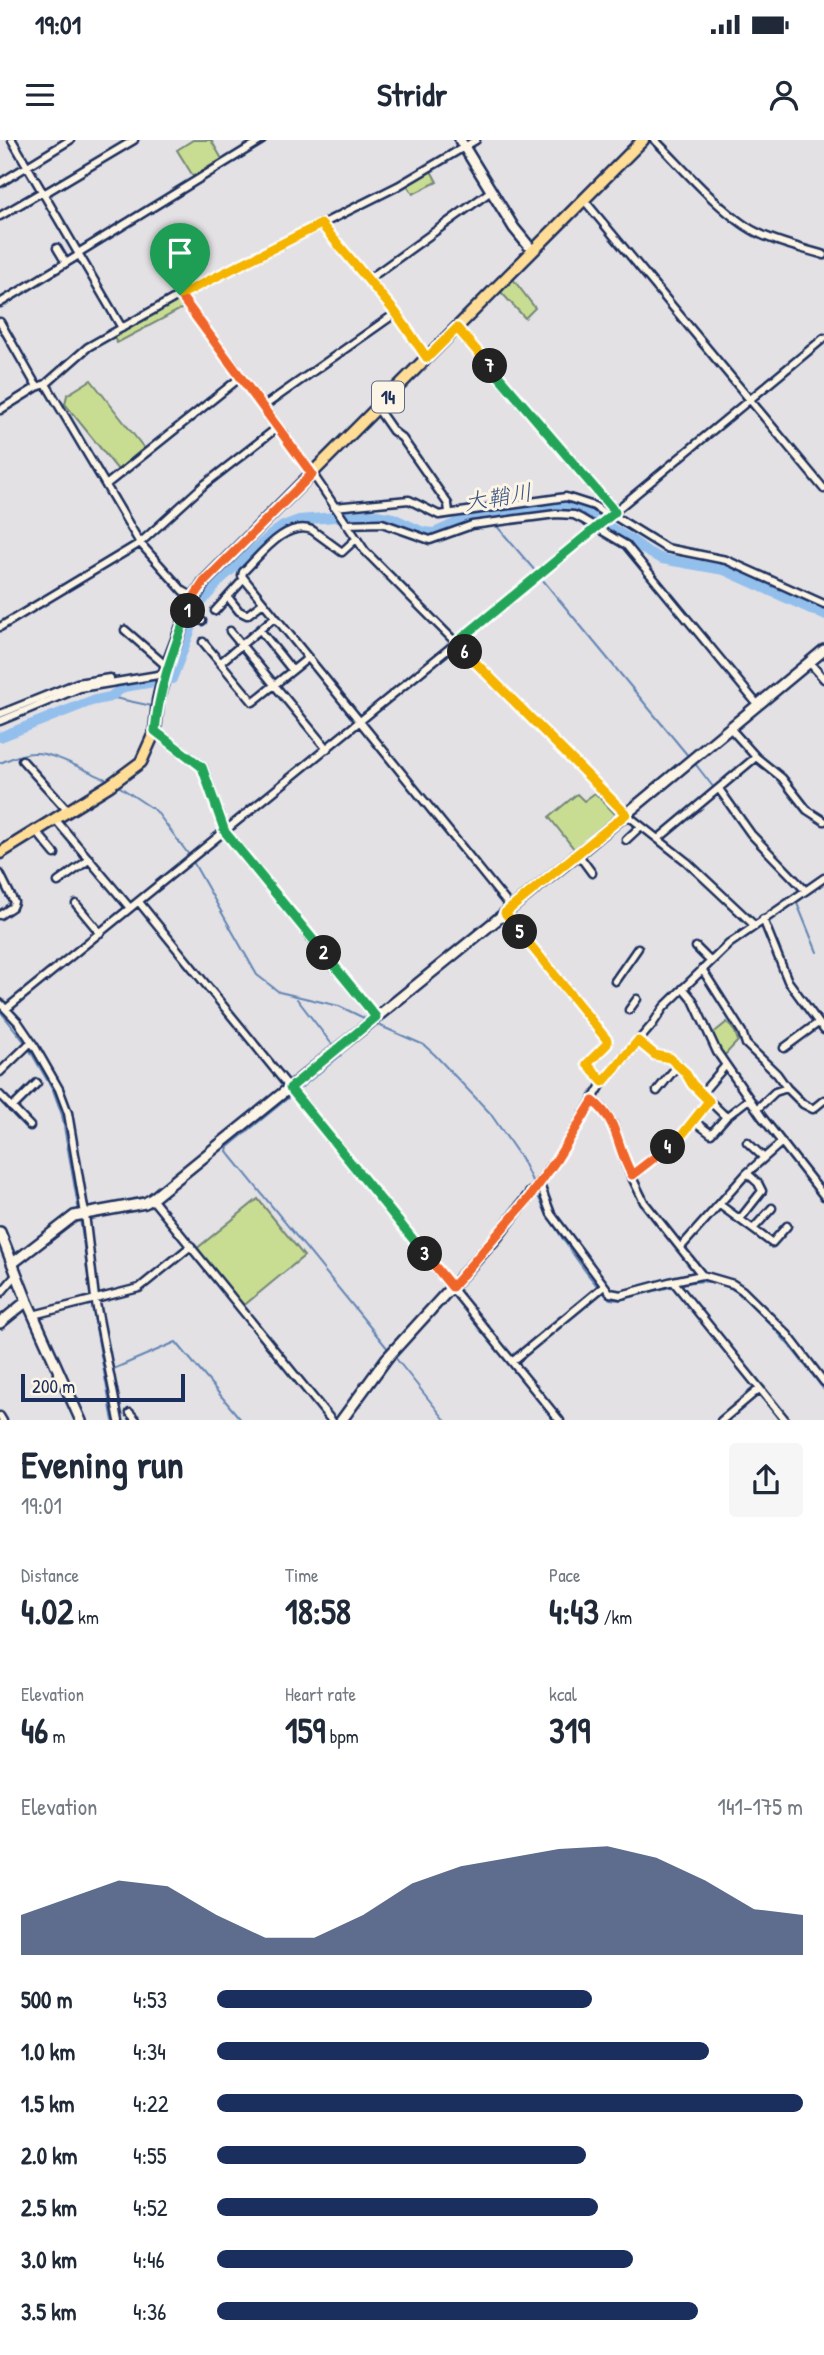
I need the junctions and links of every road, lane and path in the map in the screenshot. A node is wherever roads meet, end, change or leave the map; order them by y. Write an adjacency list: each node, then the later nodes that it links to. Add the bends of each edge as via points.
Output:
1 (12, 140): 11 (street)
2 (70, 140): 11 (street)
3 (118, 140): 10 (street)
4 (134, 140): 10 (street)
5 (262, 140): 20 (street)
6 (476, 140): 9 (street)
7 (655, 140): 21 (street, via 702,188 757,233)
8 (642, 141): 15 (main road, 14)
9 (462, 144): 13 (street); 17 (street, via 398,186)
10 (123, 147): 14 (street)
11 (28, 166): 12 (street); 14 (street)
12 (0, 183)
13 (491, 191): 19 (street); 23 (street)
14 (43, 193): 16 (street); 20 (street)
15 (584, 200): 19 (main road, 14); 35 (street)
16 (0, 216)
17 (321, 224): 23 (street); 24 (street)
18 (57, 248): 22 (street)
19 (532, 250): 29 (main road, 14)
20 (78, 254): 22 (street); 28 (street)
21 (824, 255)
22 (66, 263): 25 (street)
23 (369, 279): 26 (street)
24 (180, 295): 28 (street); 32 (street)
25 (0, 303)
26 (396, 313): 31 (street); 36 (street)
27 (0, 322): 34 (street)
28 (122, 328): 33 (street, via 81,352)
29 (457, 328): 31 (main road, 14); 45 (street)
30 (824, 338): 35 (street)
31 (427, 358): 37 (main road, 14)
32 (241, 377): 36 (street); 41 (street)
33 (46, 384): 34 (street); 41 (street)
34 (37, 387): 38 (street)
35 (749, 401): 42 (street); 45 (street)
36 (264, 407): 39 (street)
37 (377, 408): 40 (main road, 14); 44 (street, via 448,504)
38 (0, 410)
39 (278, 427): 40 (street); 49 (street)
40 (312, 474): 43 (street); 51 (main road, 14)
41 (107, 484): 49 (street)
42 (824, 489)
43 (335, 509): 44 (street, via 409,500 435,514); 46 (street)
44 (449, 512): 45 (street, via 565,497)
45 (610, 515): 47 (street); 54 (street, via 666,548 726,559)
46 (345, 522): 47 (street, via 382,523 430,540 464,527 564,514); 48 (street)
47 (597, 527): 64 (street); 75 (street, via 626,545)
48 (356, 539): 50 (street, via 342,552 312,530 290,530 243,572); 64 (street)
49 (140, 543): 51 (street, via 183,591); 59 (street)
50 (244, 579): 52 (street); 53 (street)
51 (194, 597): 56 (main road, 14)
52 (228, 597): 53 (street, via 247,615); 55 (street)
53 (263, 603): 57 (street)
54 (824, 604)
55 (215, 611)
56 (189, 616): 58 (street); 71 (main road, 14)
57 (275, 617): 61 (street); 67 (street)
58 (202, 621)
59 (0, 627)
60 (125, 630): 71 (street, via 164,664)
61 (260, 630): 65 (street); 70 (street)
62 (230, 631): 65 (street)
63 (203, 642): 68 (street)
64 (456, 643): 78 (street); 86 (street)
65 (242, 645): 68 (street); 74 (street)
66 (824, 650): 69 (street)
67 (308, 658): 70 (street); 78 (street)
68 (221, 662): 74 (street, via 253,702)
69 (809, 662): 72 (street); 75 (street)
70 (292, 670): 74 (street)
71 (164, 675): 73 (street); 80 (main road, 14)
72 (824, 678)
73 (122, 679): 76 (street, via 76,683); 77 (street, via 80,688)
74 (274, 685): 81 (street)
75 (758, 705): 79 (street)
76 (0, 714)
77 (0, 721)
78 (360, 722): 81 (street); 106 (street)
79 (730, 727): 82 (street); 86 (street)
80 (155, 731): 85 (main road, 14, via 141,762); 91 (street, via 202,767)
81 (327, 749): 91 (street)
82 (756, 757): 84 (street); 88 (street, via 782,778 807,810)
83 (22, 760): 85 (street)
84 (719, 789): 92 (street); 102 (street, via 751,834)
85 (68, 811): 87 (main road, 14)
86 (626, 814): 89 (street); 96 (street)
87 (55, 818): 90 (main road, 14); 97 (street)
88 (824, 821)
89 (641, 827): 92 (street); 93 (street)
90 (36, 831): 94 (main road, 14); 95 (street)
91 (225, 832): 103 (street); 121 (street)
92 (658, 839): 109 (street)
93 (626, 840)
94 (0, 853)
95 (55, 854)
96 (578, 854): 98 (street); 106 (street)
97 (90, 859): 101 (street); 105 (street)
98 (592, 873)
99 (0, 874): 107 (street, via 14,902)
100 (824, 878): 102 (street)
101 (58, 882)
102 (805, 890): 108 (street)
103 (139, 902): 105 (street); 132 (street)
104 (76, 904): 110 (street)
105 (130, 908): 110 (street)
106 (508, 910): 121 (street); 130 (street, via 607,1040 587,1064)
107 (0, 915)
108 (763, 919): 109 (street); 122 (street, via 788,981)
109 (754, 925): 113 (street)
110 (100, 933): 119 (street)
111 (696, 947): 113 (street)
112 (638, 948): 115 (street)
113 (710, 961): 114 (street)
114 (702, 969): 116 (street); 133 (street, via 746,1044)
115 (615, 981)
116 (683, 988): 124 (street); 128 (street)
117 (637, 999): 120 (street)
118 (0, 1003): 119 (street)
119 (6, 1009): 125 (street)
120 (629, 1010)
121 (373, 1020): 132 (street)
122 (818, 1023): 123 (street); 126 (street)
123 (824, 1030)
124 (638, 1041): 127 (street); 130 (street)
125 (27, 1046): 129 (street); 157 (street, via 59,1089 68,1113)
126 (784, 1048)
127 (678, 1065): 134 (street); 135 (street)
128 (726, 1065): 135 (street); 137 (street)
129 (0, 1072)
130 (603, 1082): 139 (street)
131 (37, 1083): 141 (street)
132 (290, 1088): 154 (street); 168 (street)
133 (787, 1088): 138 (street, via 813,1109); 142 (street, via 775,1092)
134 (657, 1091)
135 (702, 1093): 140 (street)
136 (0, 1095): 141 (street)
137 (749, 1098): 142 (street); 143 (street)
138 (824, 1100)
139 (593, 1101): 150 (street, via 613,1124); 151 (street)
140 (709, 1101): 143 (street); 144 (street)
141 (12, 1108): 145 (street)
142 (757, 1109): 147 (street)
143 (726, 1117): 144 (street, via 711,1134)
144 (694, 1121): 150 (street)
145 (30, 1126)
146 (747, 1142): 148 (street)
147 (782, 1142): 148 (street); 153 (street)
148 (763, 1157): 149 (street)
149 (747, 1173): 155 (street); 158 (street, via 762,1191)
150 (632, 1175): 163 (street, via 649,1210)
151 (539, 1183): 152 (street); 169 (street, via 551,1214)
152 (532, 1192): 168 (street)
153 (824, 1196)
154 (152, 1199): 157 (street); 162 (street)
155 (720, 1205): 158 (street); 163 (street)
156 (772, 1209): 160 (street)
157 (80, 1215): 164 (street, via 66,1220); 171 (street)
158 (740, 1219): 160 (street)
159 (787, 1226): 160 (street, via 772,1243)
160 (753, 1229)
161 (0, 1232): 164 (street)
162 (191, 1246): 171 (street, via 139,1288); 184 (street)
163 (681, 1247): 166 (street)
164 (13, 1263): 165 (street)
165 (17, 1274): 170 (street); 172 (street)
166 (702, 1275): 167 (street); 176 (street, via 742,1290 788,1335)
167 (676, 1284): 169 (street, via 621,1295); 177 (street)
168 (452, 1287): 175 (street); 185 (street, via 387,1358)
169 (602, 1289): 175 (street)
170 (0, 1294)
171 (92, 1299): 173 (street); 182 (street)
172 (27, 1301): 173 (street); 174 (street)
173 (33, 1315): 181 (street)
174 (0, 1323)
175 (513, 1361): 186 (street)
176 (824, 1382)
177 (759, 1389): 187 (street); 188 (street)
178 (130, 1413): 183 (street)
179 (0, 1416): 180 (street)
180 (4, 1420)
181 (81, 1420)
182 (119, 1420)
183 (137, 1420)
184 (332, 1420)
185 (341, 1420)
186 (560, 1420)
187 (721, 1420)
188 (786, 1420)

